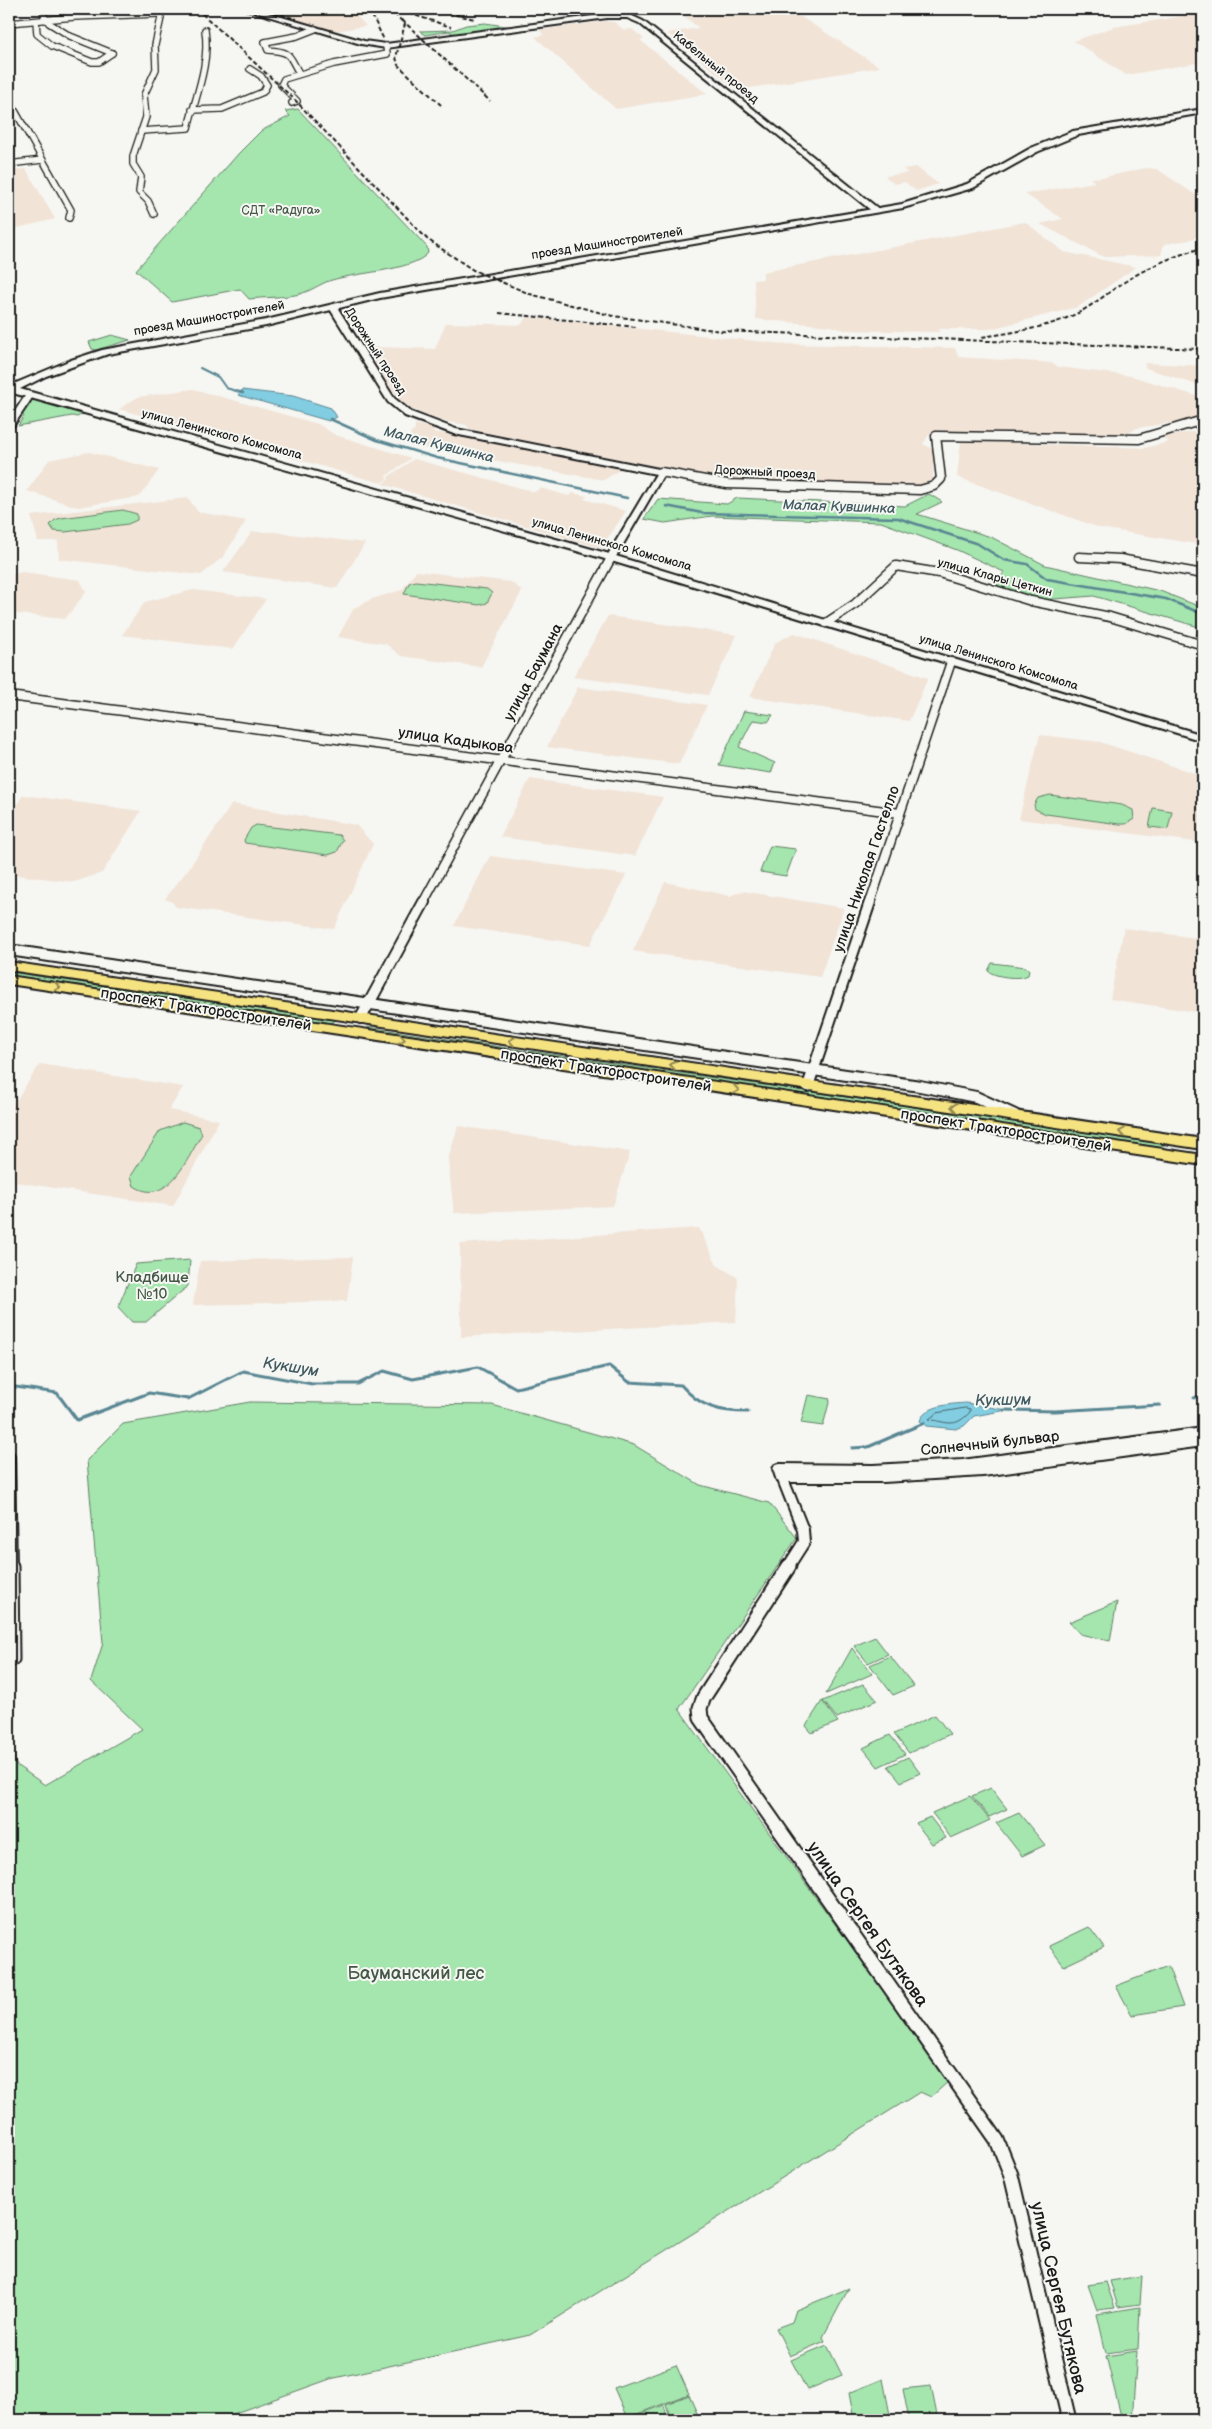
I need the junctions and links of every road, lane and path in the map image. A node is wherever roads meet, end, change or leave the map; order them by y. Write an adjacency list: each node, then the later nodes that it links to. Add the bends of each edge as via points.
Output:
1 (43, 9): 6 (street)
2 (72, 9): 5 (street)
3 (248, 9): 9 (street, Кабельный проезд)
4 (159, 11): 5 (street); 18 (street, via 156,69 144,95 146,117)
5 (74, 17): 6 (street)
6 (44, 20): 7 (street); 7 (street, via 112,53 99,62 92,62 60,49 37,34)
7 (36, 21): 8 (street)
8 (9, 23)
9 (315, 29): 11 (street, Кабельный проезд); 13 (street, via 264,42 268,50 283,51 292,58)
10 (205, 30): 16 (street, via 208,41 206,58)
11 (386, 46): 13 (street, via 387,54); 21 (street, Кабельный проезд, via 597,17 632,17)
12 (250, 69): 16 (street, via 267,85 263,92 222,109)
13 (299, 73): 15 (street, via 281,82 297,101)
14 (9, 100): 19 (street)
15 (292, 102)
16 (192, 110): 18 (street, via 188,128)
17 (1200, 113): 21 (main road, проезд Машиностроителей, via 1076,134 1034,150 964,190 938,200)
18 (141, 131): 22 (street, via 133,164 141,177 139,192)
19 (42, 160): 20 (street); 23 (street, via 71,210)
20 (9, 164)
21 (878, 211): 24 (main road, проезд Машиностроителей, via 438,284)
22 (154, 214)
23 (69, 218)
24 (333, 308): 25 (main road, проезд Машиностроителей, via 262,327 187,337 77,361); 29 (street, Дорожный проезд, via 391,400 408,414 454,431)
25 (12, 390): 26 (main road, улица Ленинского Комсомола)
26 (30, 395): 28 (street); 31 (main road, улица Ленинского Комсомола)
27 (1203, 420): 29 (street, Дорожный проезд, via 1139,439 936,436 941,479 934,486 920,490 727,484)
28 (9, 426)
29 (661, 472): 31 (street, улица Баумана)
30 (1079, 557): 32 (street, via 1120,559)
31 (611, 558): 33 (main road, улица Ленинского Комсомола); 38 (street, улица Баумана)
32 (1203, 574)
33 (826, 623): 34 (street, улица Клары Цеткин, via 855,604 896,566 939,573 1031,601 1105,615); 35 (main road, улица Ленинского Комсомола)
34 (1203, 645)
35 (951, 662): 37 (main road, улица Ленинского Комсомола); 39 (street, улица Николая Гастелло)
36 (9, 696): 38 (street, улица Кадыкова)
37 (1203, 738)
38 (501, 760): 39 (street, улица Кадыкова); 43 (street, улица Баумана)
39 (900, 813): 45 (street, улица Николая Гастелло)
40 (9, 950): 43 (street, проспект Тракторостроителей)
41 (9, 966): 44 (main road, проспект Тракторостроителей)
42 (9, 980): 44 (main road, проспект Тракторостроителей, one-way to 44)
43 (369, 1003): 44 (street, улица Баумана); 45 (street, проспект Тракторостроителей)
44 (357, 1025): 46 (main road, проспект Тракторостроителей, one-way to 44); 49 (main road, проспект Тракторостроителей, one-way to 49)
45 (813, 1070): 46 (street, улица Николая Гастелло); 47 (street, проспект Тракторостроителей, via 976,1096)
46 (808, 1086): 47 (main road, проспект Тракторостроителей, one-way to 46)
47 (1020, 1117): 49 (main road, проспект Тракторостроителей, one-way to 47)
48 (1203, 1144): 49 (main road, проспект Тракторостроителей)
49 (1169, 1147): 50 (main road, проспект Тракторостроителей)
50 (1203, 1160)
51 (1203, 1433): 53 (street, Солнечный бульвар)
52 (1203, 1441): 53 (street, Солнечный бульвар)
53 (1084, 1453): 55 (street, Солнечный бульвар, via 884,1477)
54 (9, 1456): 56 (street, via 12,1658)
55 (781, 1473): 57 (street, улица Сергея Бутякова, via 803,1530 804,1542 704,1697 701,1718 997,2140 1011,2175)
56 (9, 1658)
57 (1069, 2420)

